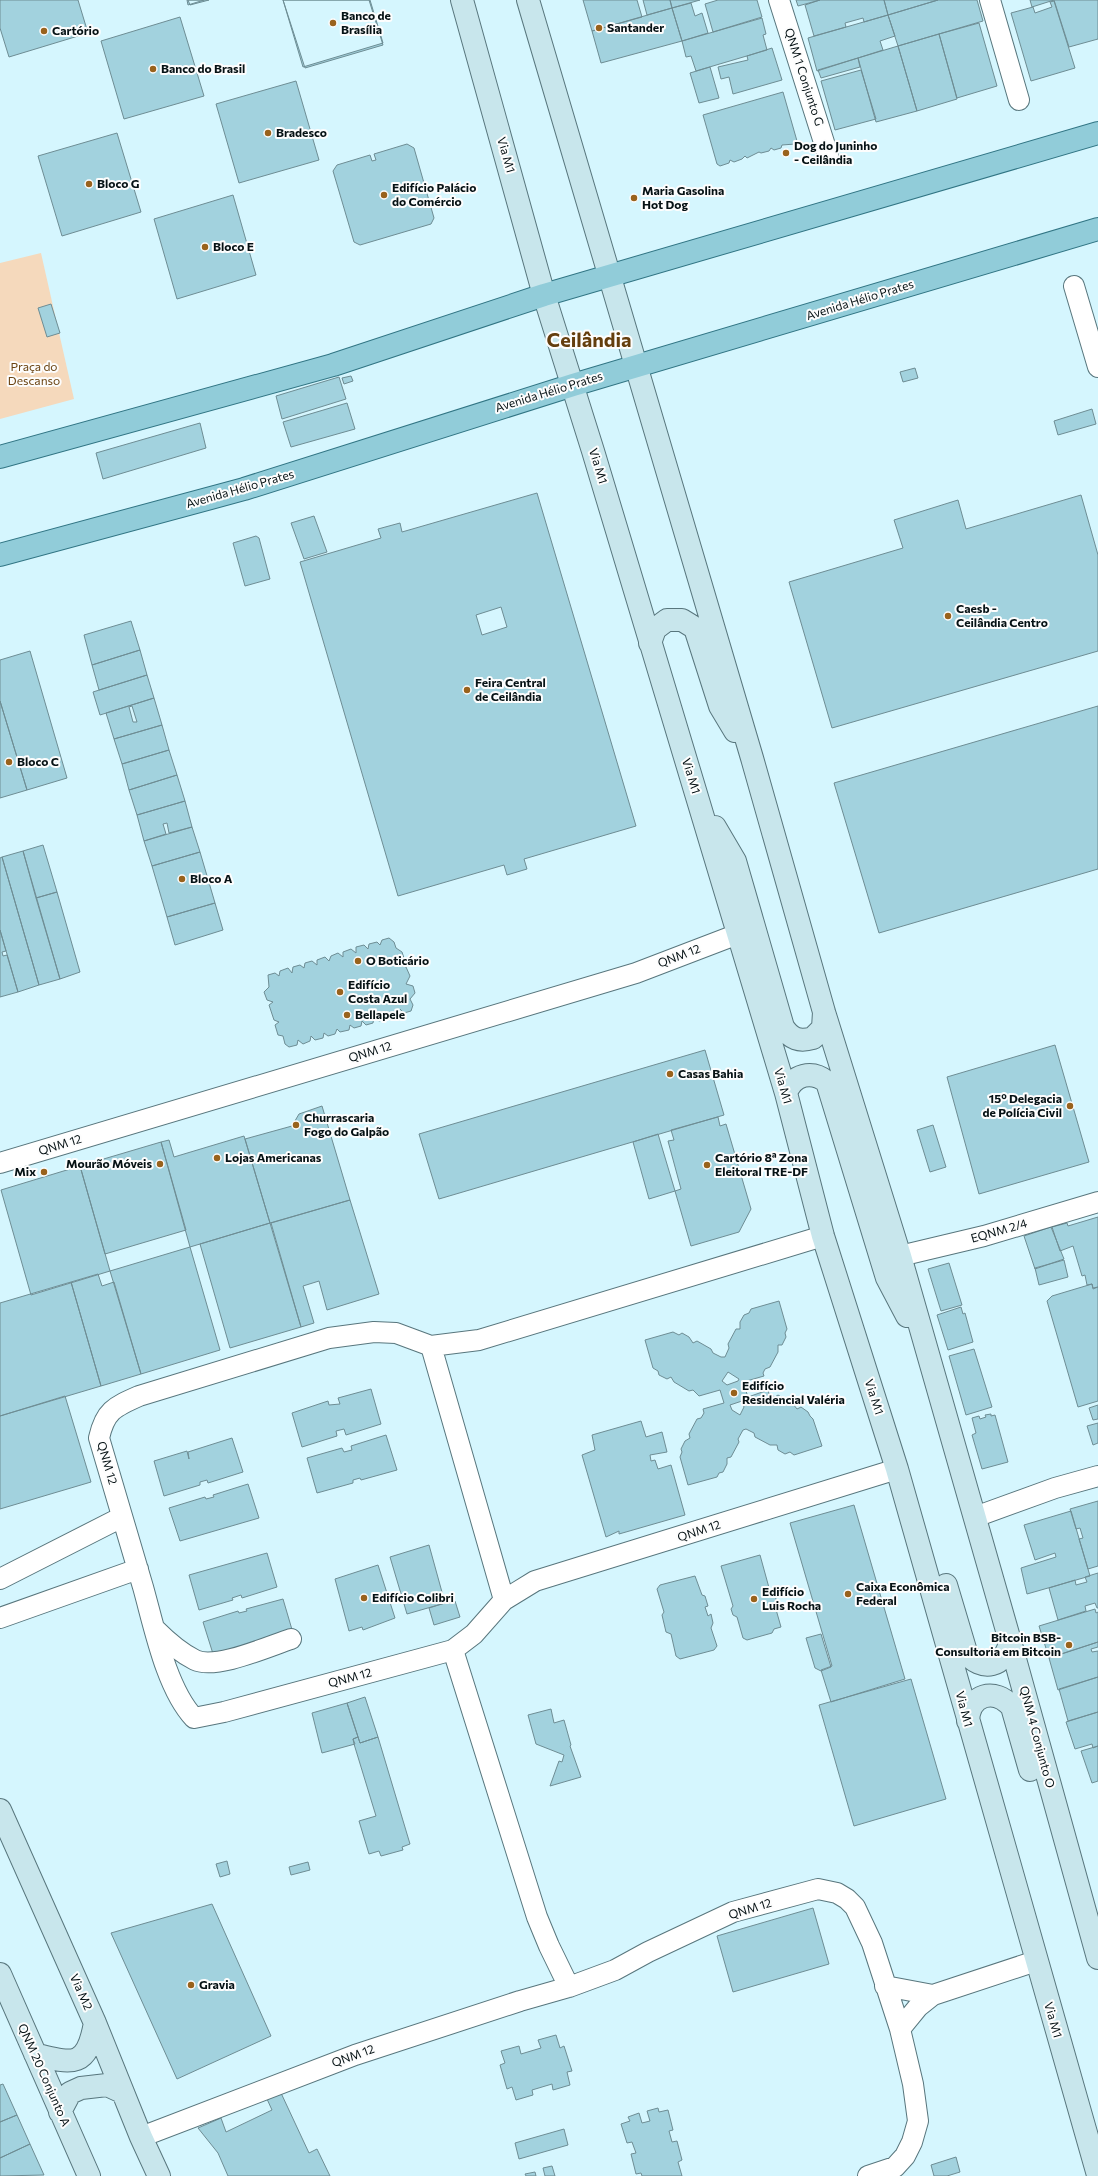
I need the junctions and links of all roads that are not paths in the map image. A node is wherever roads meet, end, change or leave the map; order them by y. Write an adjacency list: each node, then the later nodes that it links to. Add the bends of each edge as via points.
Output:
1 (462, 0): 11 (main road, Via M1)
2 (528, 0): 9 (main road)
3 (779, 0): 7 (street, QNM 1 Conjunto G)
4 (990, 0): 5 (street)
5 (1020, 100)
6 (1098, 133): 9 (main road)
7 (828, 155)
8 (1098, 229): 12 (main road, Avenida Hélio Prates)
9 (609, 276): 11 (main road); 12 (main road)
10 (1074, 286): 13 (street)
11 (544, 295): 14 (main road, Via M1); 15 (main road, via 333,365)
12 (635, 367): 14 (main road, Avenida Hélio Prates); 18 (main road)
13 (1098, 367)
14 (572, 385): 16 (main road, Avenida Hélio Prates, via 244,489); 17 (main road, Via M1)
15 (0, 457)
16 (0, 555)
17 (650, 643): 18 (main road, via 655,629 667,620 682,620 695,628 720,706); 19 (main road, Via M1)
18 (752, 758): 21 (main road)
19 (698, 798): 20 (main road, Via M1); 21 (main road, via 735,861 783,1027 797,1040 813,1038 823,1028)
20 (738, 934): 22 (main road, Via M1); 23 (street, QNM 12, via 636,973)
21 (824, 1012): 26 (main road)
22 (786, 1093): 25 (main road, Via M1); 28 (main road, via 793,1081 805,1075 817,1076 827,1082 887,1278)
23 (0, 1163)
24 (1098, 1202): 26 (street, EQNM 2/4, via 984,1236)
25 (823, 1236): 27 (street, QNM 12, via 501,1334 479,1340); 29 (main road, Via M1)
26 (900, 1256): 28 (main road)
27 (431, 1346): 32 (street, QNM 12, via 396,1333 374,1332 329,1338 124,1403 103,1420 99,1438); 36 (street)
28 (926, 1350): 33 (main road)
29 (876, 1404): 30 (main road, Via M1); 40 (main road, via 912,1467 966,1652 978,1663 994,1664 1006,1656)
30 (896, 1469): 36 (street, QNM 12, via 535,1581); 42 (main road, Via M1)
31 (1098, 1476): 33 (street, via 1055,1488)
32 (122, 1517): 34 (street, QNM 12); 35 (street)
33 (974, 1517): 40 (main road, QNM 4 Conjunto O)
34 (138, 1569): 37 (street); 38 (street, QNM 12)
35 (0, 1578)
36 (504, 1600): 41 (street, QNM 12, via 474,1634)
37 (0, 1618)
38 (156, 1630): 39 (street, via 196,1660 207,1663 220,1662); 41 (street, QNM 12, via 175,1690 184,1707 194,1718)
39 (291, 1639)
40 (1010, 1641): 44 (main road, QNM 4 Conjunto O)
41 (453, 1650): 49 (street, via 537,1917)
42 (968, 1721): 44 (main road, via 971,1706 984,1696 1000,1697 1012,1707 1059,1876); 46 (main road, Via M1)
43 (0, 1810): 51 (main road, Via M2)
44 (1087, 1922): 45 (main road, QNM 4 Conjunto O)
45 (1098, 1958)
46 (1036, 1961): 50 (street); 57 (main road, Via M1)
47 (0, 1974): 53 (main road, QNM 20 Conjunto A)
48 (885, 1986): 49 (street, QNM 12, via 872,1943 855,1907 847,1898 837,1893 818,1889 733,1912 615,1970); 50 (street); 52 (street, QNM 12)
49 (569, 1987): 56 (street, QNM 12, via 355,2055)
50 (933, 1996): 52 (street, via 918,2007)
51 (95, 2022): 53 (main road, via 91,2044 82,2055 70,2061 60,2061); 54 (main road, Via M2)
52 (900, 2029): 60 (street, QNM 12, via 913,2084 918,2121 905,2156 895,2167)
53 (35, 2054): 55 (main road, QNM 20 Conjunto A)
54 (122, 2092): 55 (main road, via 107,2085 80,2088 70,2093); 56 (main road, Via M2)
55 (60, 2112): 58 (main road, QNM 20 Conjunto A)
56 (141, 2137): 59 (main road, Via M2)
57 (1098, 2175)
58 (89, 2176)
59 (159, 2176)
60 (868, 2176)

